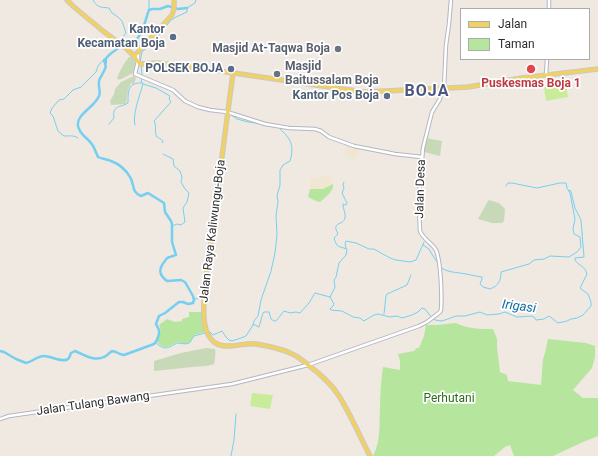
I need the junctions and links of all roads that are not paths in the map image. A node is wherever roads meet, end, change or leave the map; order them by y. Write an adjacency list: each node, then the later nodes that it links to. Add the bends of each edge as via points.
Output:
1 (67, 0): 4 (main road)
2 (174, 0): 5 (main road, via 172,15)
3 (451, 0): 11 (street, Jalan Desa)
4 (129, 52): 5 (main road); 7 (main road)
5 (138, 53): 7 (street)
6 (547, 60): 10 (street)
7 (140, 63): 9 (main road); 12 (street, via 135,74 173,90 194,106)
8 (598, 69): 10 (main road)
9 (233, 73): 11 (main road, via 358,92); 12 (main road, Jalan Raya Kaliwungu-Boja)
10 (546, 75): 11 (main road)
11 (442, 88): 13 (street, Jalan Desa, via 440,99 430,118)
12 (227, 112): 13 (street, via 265,124 315,129 354,146); 14 (main road, Jalan Raya Kaliwungu-Boja, via 204,293 207,332 218,344 266,346 292,353)
13 (422, 157): 14 (street, Jalan Desa, via 420,231 437,255 440,312 419,326)
14 (308, 364): 15 (street, Jalan Desa, via 232,384); 17 (main road, Jalan Raya Kaliwungu-Boja, via 323,377 339,397)
15 (217, 385): 16 (street, Jalan Tulang Bawang)
16 (0, 419)
17 (370, 456)

